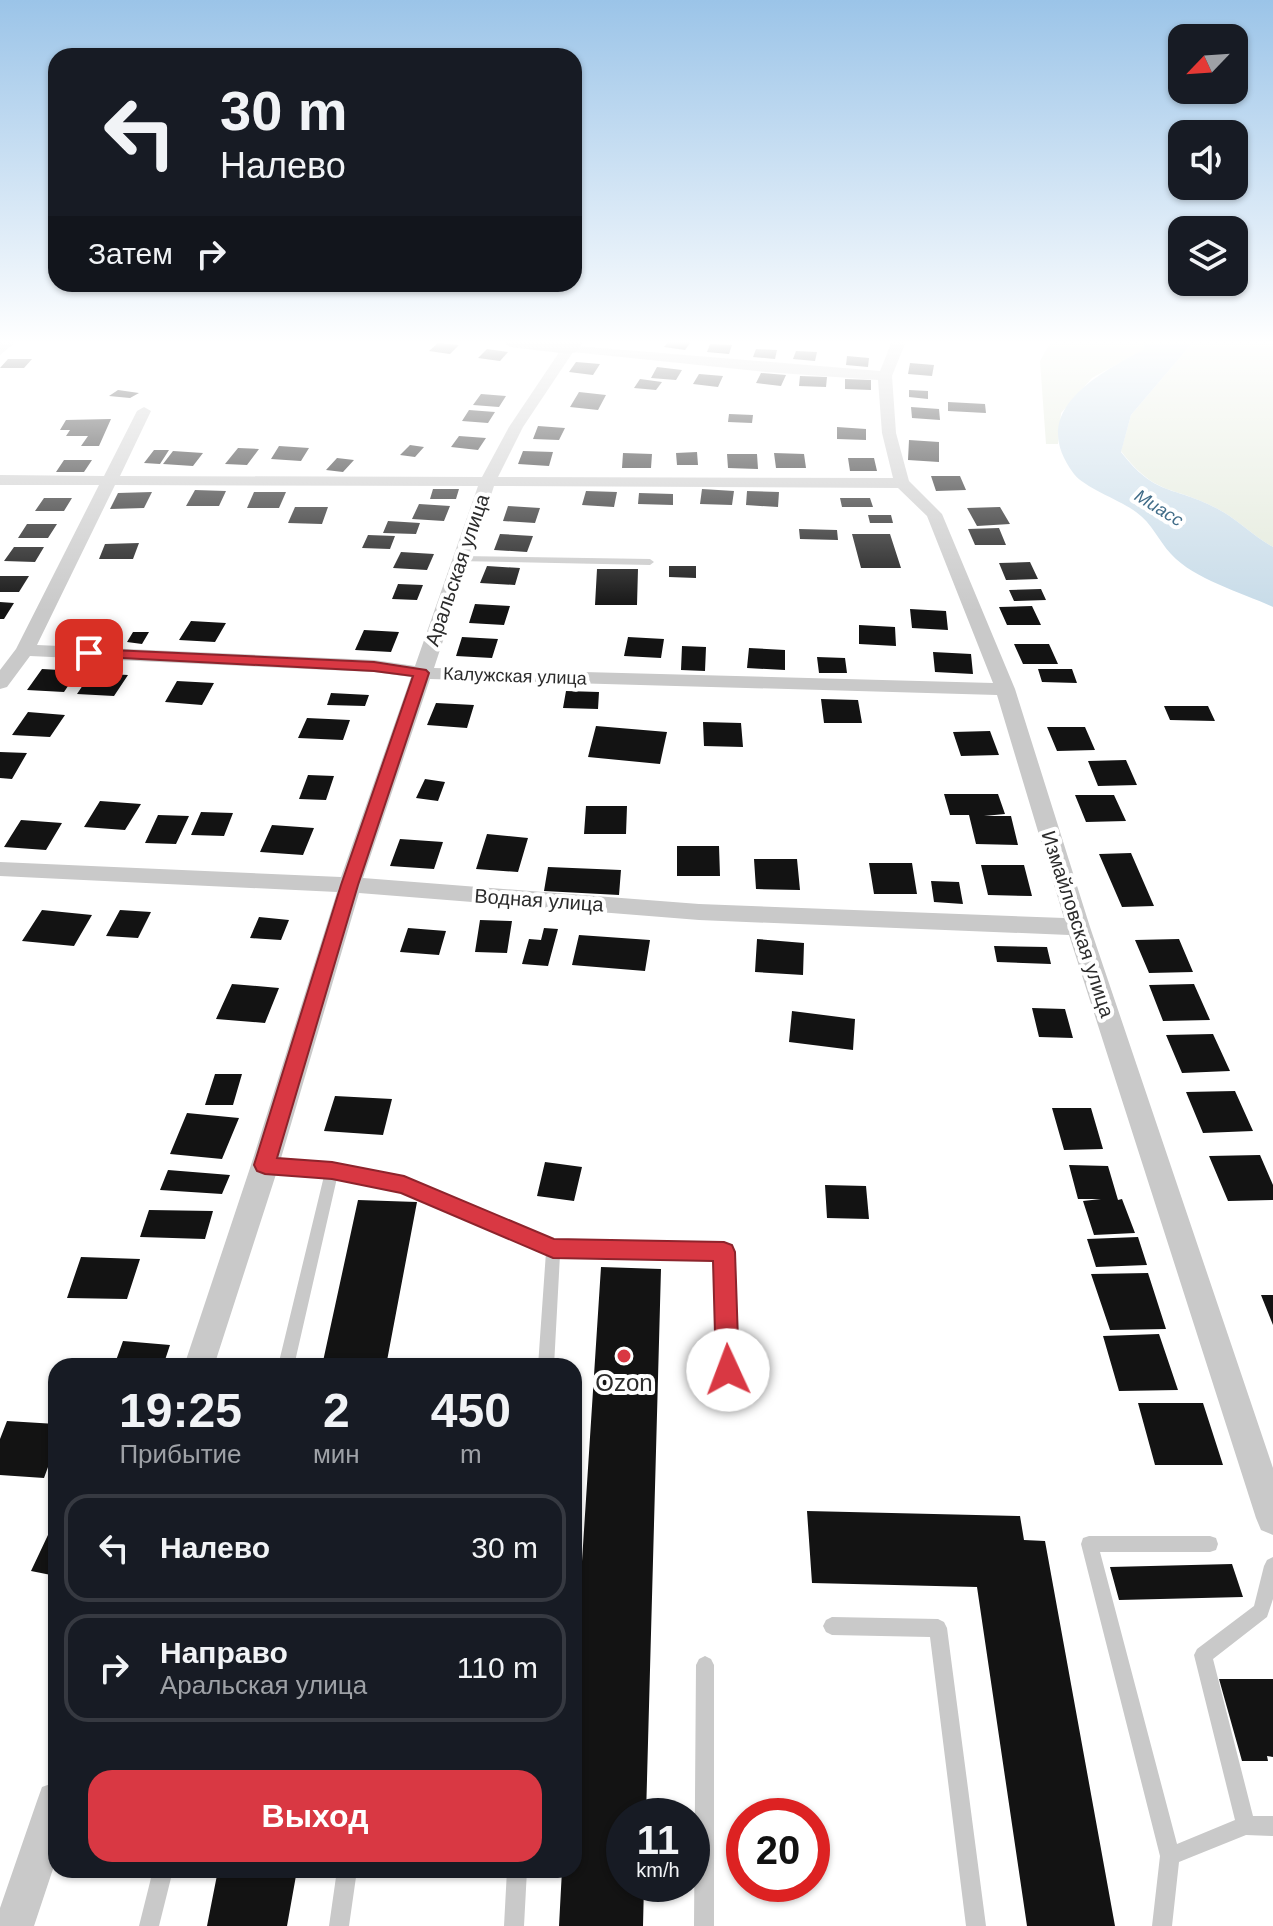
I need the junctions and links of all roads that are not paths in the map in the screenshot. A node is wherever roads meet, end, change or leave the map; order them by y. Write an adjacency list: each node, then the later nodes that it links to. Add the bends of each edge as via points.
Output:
1 (134, 431): 5 (street)
2 (514, 431): 6 (street, Аральская улица)
3 (889, 431): 7 (street)
4 (0, 480): 5 (street)
5 (107, 482): 6 (street); 10 (street)
6 (487, 483): 7 (street); 8 (street, Аральская улица)
7 (902, 483): 13 (street, Измайловская улица, via 934,514)
8 (460, 559): 9 (lane); 11 (street, Аральская улица)
9 (650, 562)
10 (25, 650): 11 (street, Калужская улица, via 374,666); 12 (street)
11 (421, 673): 13 (street, Калужская улица); 15 (street, Аральская улица)
12 (0, 683)
13 (1005, 689): 16 (street, Измайловская улица)
14 (0, 869): 15 (street, Водная улица)
15 (350, 885): 16 (street, Водная улица, via 699,912); 17 (street, Аральская улица)
16 (1078, 927): 24 (street, Измайловская улица)
17 (265, 1165): 18 (lane); 20 (street, Аральская улица)
18 (332, 1171): 19 (lane, via 404,1185); 21 (lane)
19 (553, 1249): 22 (lane); 23 (lane, via 724,1252)
20 (202, 1358)
21 (288, 1358)
22 (546, 1358)
23 (728, 1370)
24 (1273, 1518)
25 (1210, 1544): 33 (lane, via 1089,1544)
26 (1273, 1566): 27 (lane)
27 (1267, 1613): 31 (lane, via 1203,1655)
28 (832, 1626): 42 (lane, via 938,1628)
29 (705, 1665): 41 (lane)
30 (48, 1825): 37 (street)
31 (1246, 1825): 32 (lane); 33 (lane)
32 (1273, 1826)
33 (1170, 1856): 43 (lane)
34 (161, 1878): 38 (lane)
35 (346, 1878): 39 (lane)
36 (517, 1878): 40 (lane)
37 (14, 1926)
38 (149, 1926)
39 (339, 1926)
40 (514, 1926)
41 (704, 1926)
42 (976, 1926)
43 (1162, 1926)

